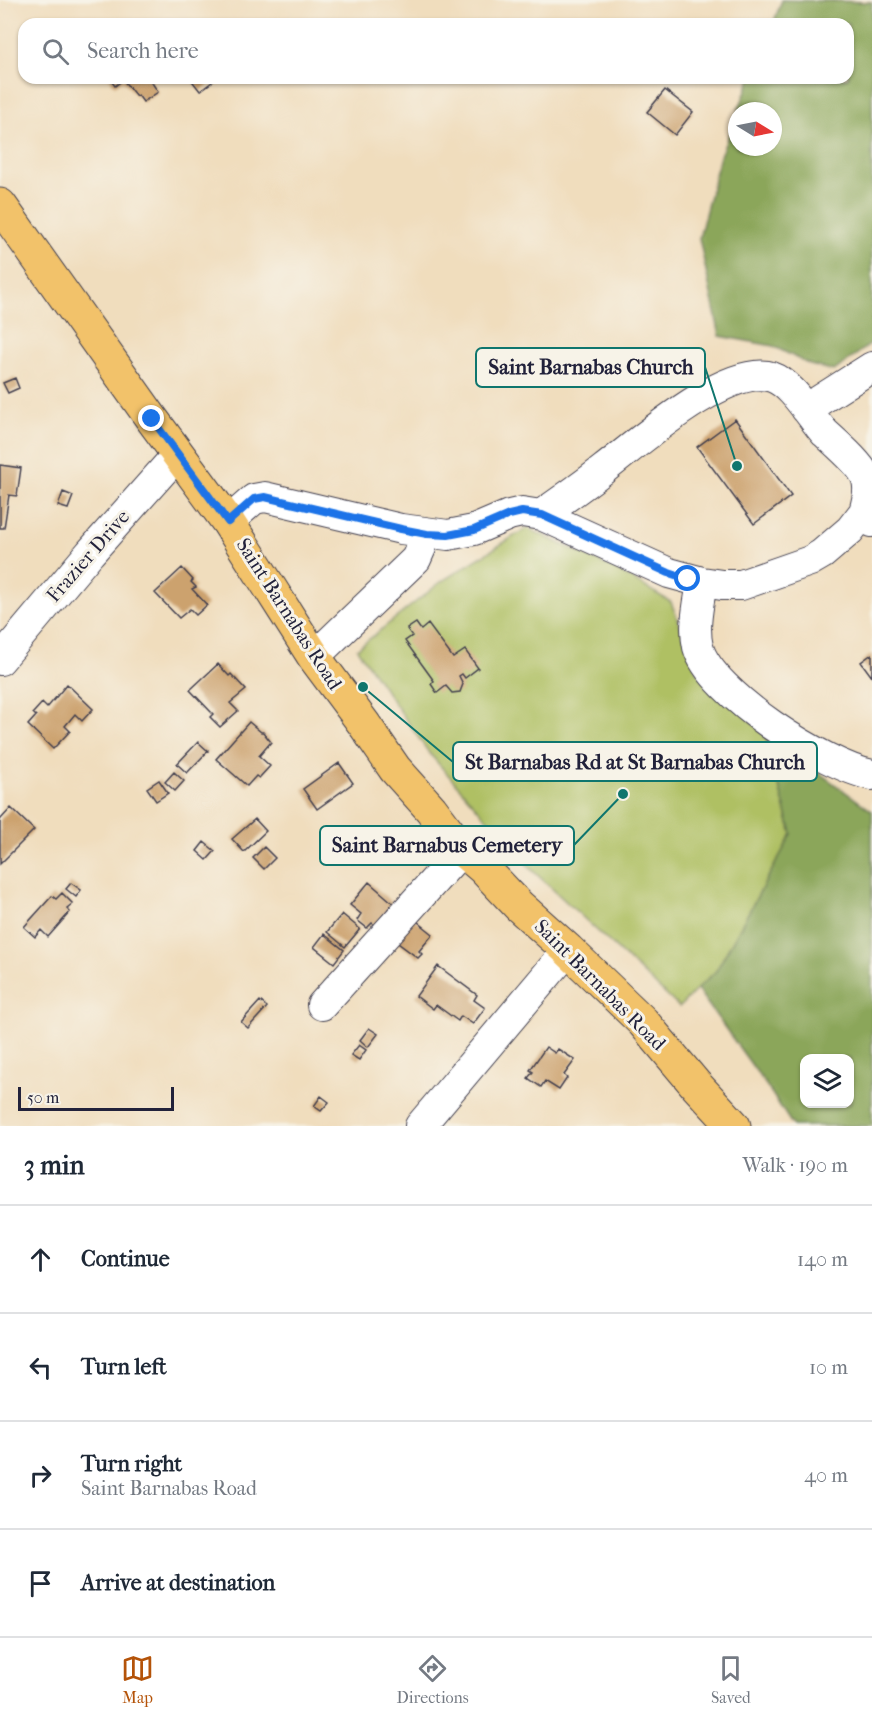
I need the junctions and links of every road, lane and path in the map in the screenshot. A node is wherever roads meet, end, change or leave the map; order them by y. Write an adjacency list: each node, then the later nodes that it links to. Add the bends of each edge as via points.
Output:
1 (2, 210): 4 (main road, Saint Barnabas Road)
2 (872, 367): 3 (street)
3 (806, 409): 5 (street, via 788,387 773,377 734,381 676,413); 6 (street, via 867,478)
4 (178, 454): 7 (main road, Saint Barnabas Road); 11 (street, Frazier Drive)
5 (542, 515): 8 (street, via 522,512 474,530); 9 (street, via 669,573)
6 (868, 517): 9 (street, via 810,561 741,585)
7 (228, 522): 8 (street, via 254,499 265,497); 10 (main road, Saint Barnabas Road)
8 (427, 534): 10 (street, via 416,558)
9 (702, 582): 12 (street, via 696,625 698,646 713,672 736,698 816,752)
10 (314, 657): 13 (main road, Saint Barnabas Road, via 395,769)
11 (0, 660)
12 (872, 774)
13 (462, 850): 14 (main road, Saint Barnabas Road); 15 (street)
14 (568, 950): 16 (street); 17 (main road, Saint Barnabas Road, via 643,1022)
15 (322, 1005)
16 (420, 1126)
17 (734, 1126)

